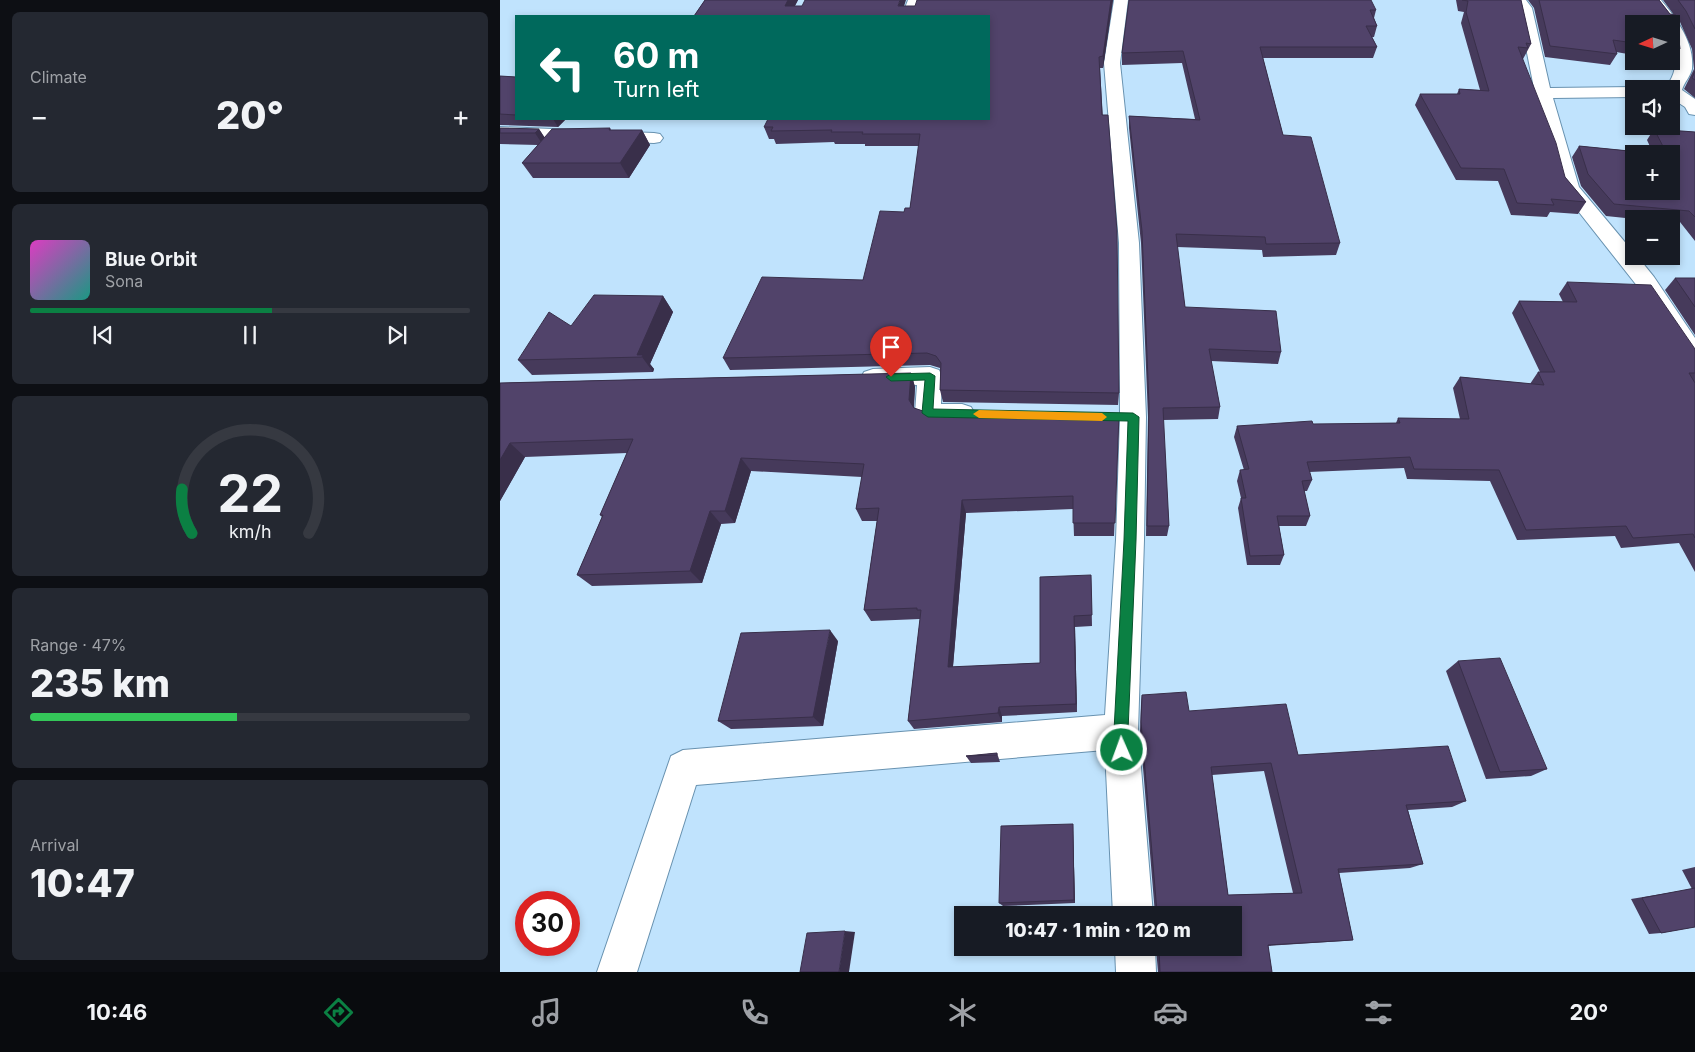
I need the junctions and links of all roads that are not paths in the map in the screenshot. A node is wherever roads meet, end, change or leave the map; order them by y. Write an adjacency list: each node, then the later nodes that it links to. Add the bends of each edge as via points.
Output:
1 (915, 0): 5 (street)
2 (1121, 0): 16 (street, via 1112,63 1129,243 1124,417 1130,540)
3 (1504, 0): 8 (street, via 1521,3 1525,8)
4 (1652, 0): 6 (street, via 1671,21 1684,54 1684,71)
5 (909, 15)
6 (1678, 80)
7 (1625, 92): 8 (street)
8 (1543, 93): 13 (street, via 1570,188 1646,282)
9 (1680, 96): 10 (street)
10 (1695, 110)
11 (500, 132): 12 (street)
12 (654, 138)
13 (1695, 356)
14 (850, 378): 15 (street, via 930,376 928,413)
15 (986, 414)
16 (1121, 731): 17 (street); 19 (street, via 683,768)
17 (1132, 906)
18 (1135, 956): 20 (street)
19 (617, 972)
20 (1136, 972)

